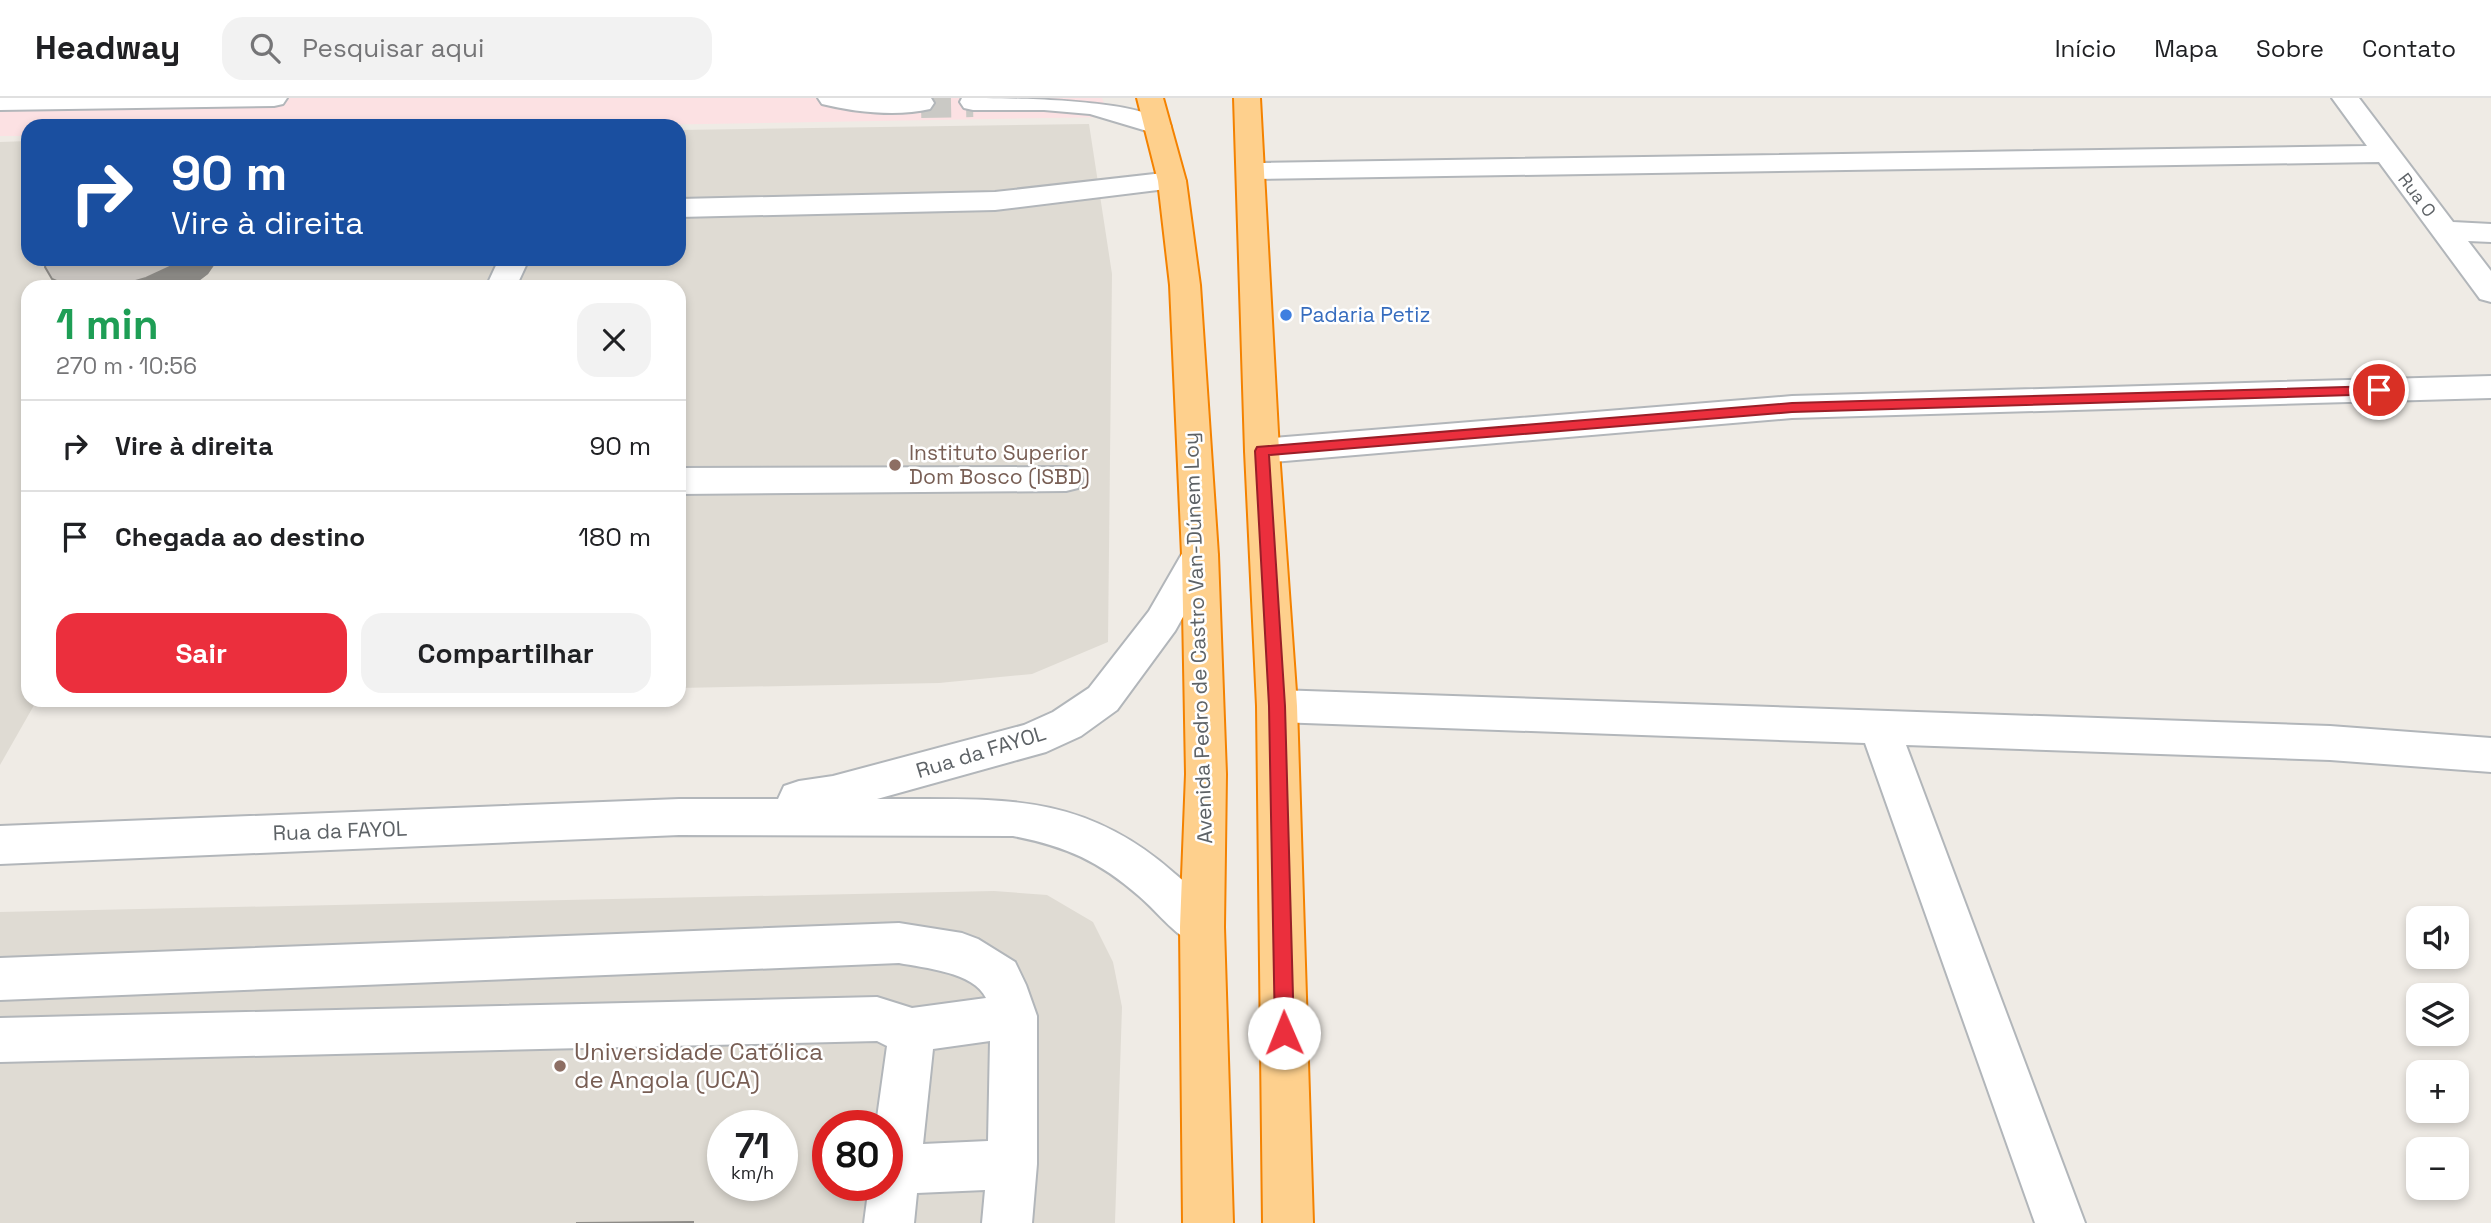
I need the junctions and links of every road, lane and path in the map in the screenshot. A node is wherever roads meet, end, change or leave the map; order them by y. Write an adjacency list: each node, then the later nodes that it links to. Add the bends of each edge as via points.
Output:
1 (274, 98): 6 (street)
2 (831, 98): 7 (street)
3 (1247, 98): 10 (highway)
4 (2345, 98): 9 (street, Rua O)
5 (992, 101): 8 (street, via 1056,101 1132,115)
6 (0, 102)
7 (921, 103)
8 (1154, 112): 11 (highway, Avenida Pedro de Castro Van-Dúnem Loy)
9 (2386, 154): 10 (street); 13 (street, Rua O)
10 (1251, 171): 17 (highway)
11 (1172, 181): 12 (street, via 995,201); 20 (highway, Avenida Pedro de Castro Van-Dúnem Loy, via 1185,285)
12 (686, 208)
13 (2443, 230): 14 (street); 15 (street, Rua O)
14 (2491, 233)
15 (2491, 292)
16 (2491, 387): 17 (street, via 1792,407)
17 (1262, 451): 21 (highway)
18 (1066, 479): 19 (street)
19 (686, 481)
20 (1200, 555): 24 (street, Rua da FAYOL, via 1163,621 1103,699 1067,724 1032,740 833,794); 26 (highway, Avenida Pedro de Castro Van-Dúnem Loy, via 1206,774)
21 (1277, 706): 22 (street); 38 (highway)
22 (1879, 727): 23 (street, via 2330,743); 39 (street)
23 (2491, 755)
24 (680, 817): 25 (street, Rua da FAYOL); 26 (street, Rua da FAYOL, via 1013,818 1062,828 1109,847)
25 (0, 845)
26 (1202, 927): 37 (highway, Avenida Pedro de Castro Van-Dúnem Loy)
27 (0, 979): 28 (street, via 899,943 962,954 981,964 999,977)
28 (1014, 1016): 29 (street); 32 (street)
29 (906, 1031): 30 (street, via 877,1019); 31 (street, via 910,1046)
30 (0, 1041)
31 (902, 1110)
32 (1012, 1164): 33 (street); 36 (street)
33 (903, 1170)
34 (891, 1201): 35 (street)
35 (889, 1223)
36 (1007, 1223)
37 (1208, 1223)
38 (1288, 1223)
39 (2060, 1223)

